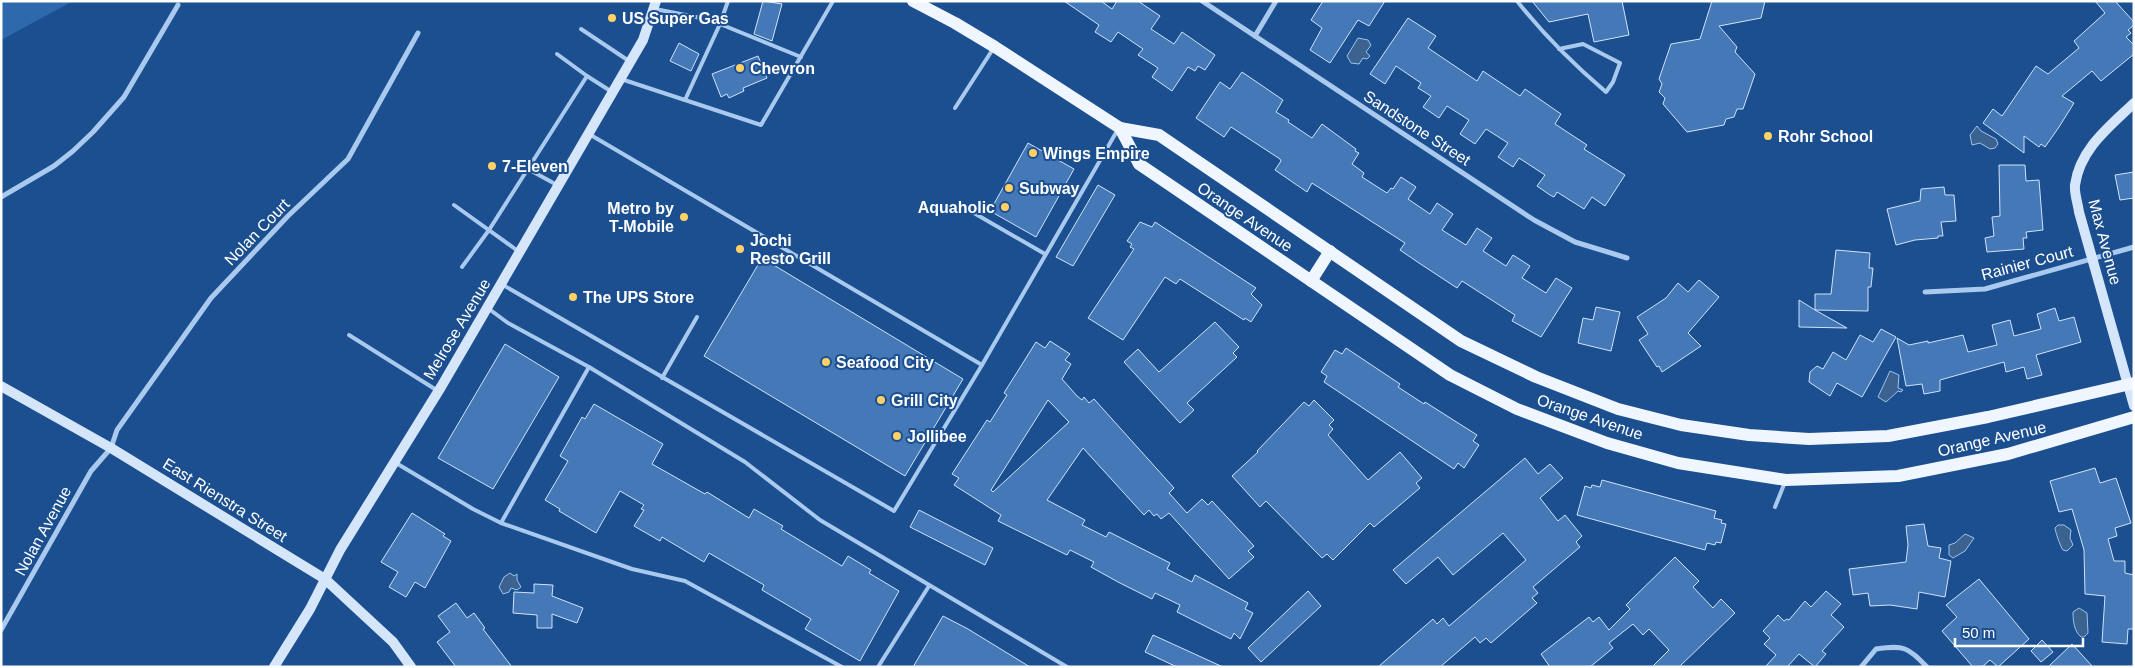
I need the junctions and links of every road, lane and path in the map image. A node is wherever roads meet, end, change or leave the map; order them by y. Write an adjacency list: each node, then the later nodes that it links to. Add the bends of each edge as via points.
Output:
1 (728, 1): 9 (lane)
2 (833, 1): 16 (lane)
3 (913, 1): 13 (main road, Orange Avenue)
4 (1202, 1): 12 (street, Sandstone Street)
5 (1276, 1): 12 (street)
6 (1517, 1): 14 (lane)
7 (178, 5): 28 (street, via 124,97 93,132 54,166)
8 (655, 5): 9 (lane); 17 (street, Melrose Avenue, via 644,40)
9 (720, 24): 16 (lane); 21 (lane)
10 (581, 29): 17 (lane)
11 (418, 33): 53 (street, Nolan Court, via 348,159 288,216 211,298 117,430)
12 (1255, 36): 36 (street, Sandstone Street, via 1534,220 1575,242)
13 (995, 47): 23 (lane); 24 (main road, Orange Avenue)
14 (1559, 49): 14 (lane, via 1576,67 1606,92 1620,63 1583,44)
15 (557, 54): 18 (lane)
16 (801, 57): 21 (lane, via 761,124)
17 (631, 62): 19 (street, Melrose Avenue)
18 (587, 76): 20 (lane); 26 (lane)
19 (621, 79): 20 (street, Melrose Avenue); 21 (lane)
20 (613, 92): 25 (street, Melrose Avenue)
21 (684, 100)
22 (2134, 104): 37 (street, Max Avenue, via 2096,140 2082,160 2075,186)
23 (955, 108)
24 (1120, 128): 33 (main road, Orange Avenue, via 1159,135); 35 (lane); 39 (main road, Orange Avenue, via 1140,164)
25 (589, 134): 27 (street, Melrose Avenue); 45 (lane)
26 (528, 169): 27 (lane); 31 (lane)
27 (558, 186): 34 (street, Melrose Avenue)
28 (1, 198)
29 (454, 205): 31 (lane)
30 (960, 205): 35 (lane)
31 (489, 230): 34 (lane); 38 (lane)
32 (2134, 247): 37 (street, Rainier Court)
33 (1330, 251): 39 (main road); 48 (main road, Orange Avenue, via 1461,341 1536,377 1618,409 1681,425 1809,439 1888,436 1988,417)
34 (520, 252): 40 (street, Melrose Avenue)
35 (1045, 254): 45 (lane)
36 (1627, 258)
37 (2093, 258): 41 (street, Rainier Court, via 1985,289); 48 (street, Max Avenue)
38 (462, 267)
39 (1311, 281): 55 (main road, Orange Avenue, via 1450,375 1517,409 1607,443 1678,463)
40 (501, 284): 42 (street, Melrose Avenue); 47 (lane)
41 (1925, 292)
42 (487, 308): 46 (lane); 50 (street, Melrose Avenue)
43 (697, 317): 47 (lane)
44 (349, 335): 50 (lane)
45 (982, 365): 47 (lane, via 894,510)
46 (589, 367): 57 (lane); 59 (lane, via 744,462 820,520)
47 (662, 378)
48 (2131, 383): 51 (street, Max Avenue)
49 (1, 386): 53 (street, East Rienstra Street)
50 (438, 391): 54 (street, Melrose Avenue)
51 (2134, 406)
52 (2134, 417): 55 (main road, Orange Avenue, via 2008,454 1898,476)
53 (111, 448): 58 (street, East Rienstra Street); 60 (street, Nolan Avenue, via 91,471)
54 (393, 462): 57 (lane); 58 (street, Melrose Avenue)
55 (1786, 480): 56 (lane)
56 (1775, 507)
57 (501, 523): 63 (lane, via 632,569 684,581)
58 (325, 579): 61 (street, Melrose Avenue); 62 (street, East Rienstra Street, via 392,642)
59 (929, 586): 64 (lane); 65 (lane)
60 (2, 629)
61 (274, 667)
62 (411, 667)
63 (842, 667)
64 (878, 667)
65 (1067, 667)
66 (1861, 667): 67 (street, via 1876,649 1900,646)
67 (1927, 667)

